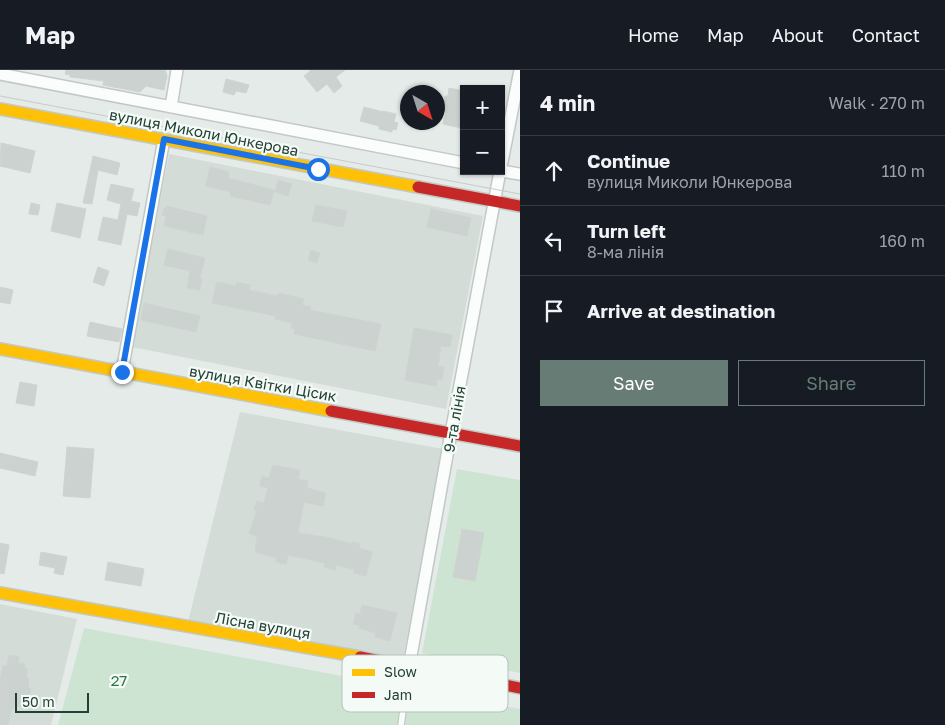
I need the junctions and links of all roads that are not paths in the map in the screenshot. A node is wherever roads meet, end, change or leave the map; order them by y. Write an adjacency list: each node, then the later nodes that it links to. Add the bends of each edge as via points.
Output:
1 (177, 70): 4 (street)
2 (520, 70): 7 (street, 9-та лінія)
3 (0, 74): 4 (street, вулиця Миколи Юнкерова)
4 (171, 107): 8 (street, вулиця Миколи Юнкерова)
5 (0, 109): 6 (street, вулиця Миколи Юнкерова)
6 (164, 139): 12 (street, вулиця Миколи Юнкерова); 15 (street)
7 (505, 149)
8 (460, 162)
9 (505, 171): 10 (street)
10 (520, 174)
11 (500, 175): 12 (street, 9-та лінія)
12 (494, 201): 13 (street, вулиця Миколи Юнкерова); 16 (street, 9-та лінія)
13 (520, 206)
14 (0, 350): 15 (street, вулиця Квітки Цісик)
15 (122, 372): 16 (street, вулиця Квітки Цісик)
16 (451, 433): 17 (street, вулиця Квітки Цісик); 20 (street, 9-та лінія)
17 (520, 446)
18 (0, 593): 19 (street, Лісна вулиця)
19 (343, 655)
20 (411, 655)
21 (403, 712): 22 (lane)
22 (401, 725)

